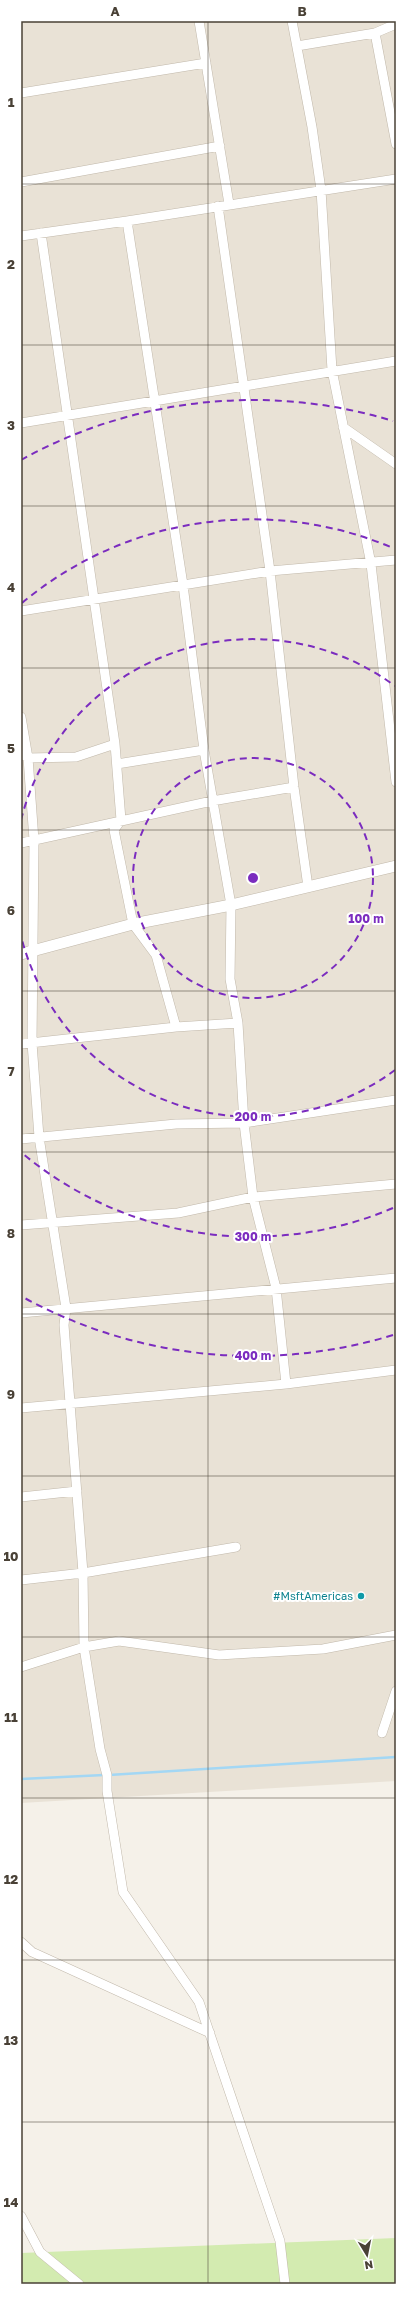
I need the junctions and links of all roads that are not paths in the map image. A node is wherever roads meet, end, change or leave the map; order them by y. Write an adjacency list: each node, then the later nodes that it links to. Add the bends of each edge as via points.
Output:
1 (199, 21): 6 (street)
2 (292, 21): 5 (street)
3 (396, 24): 4 (street)
4 (375, 33): 5 (street); 8 (street)
5 (297, 46): 12 (street)
6 (206, 63): 7 (street); 9 (street)
7 (21, 94)
8 (396, 144)
9 (220, 146): 11 (street); 13 (street)
10 (396, 179): 12 (street)
11 (21, 182)
12 (321, 190): 13 (street); 19 (street)
13 (229, 204): 14 (street)
14 (218, 206): 15 (street); 20 (street)
15 (127, 221): 16 (street); 21 (street)
16 (41, 233): 17 (street); 22 (street)
17 (21, 236)
18 (396, 362): 19 (street)
19 (332, 370): 20 (street); 24 (street)
20 (244, 386): 21 (street); 28 (street)
21 (155, 400): 22 (street); 29 (street)
22 (66, 415): 23 (street); 30 (street)
23 (21, 423)
24 (343, 427): 25 (street); 27 (street)
25 (396, 464)
26 (396, 560): 27 (street)
27 (371, 564): 28 (street); 35 (street)
28 (270, 571): 29 (street); 39 (street)
29 (183, 585): 30 (street); 34 (street)
30 (94, 599): 31 (street); 33 (street)
31 (21, 611)
32 (21, 717): 36 (street)
33 (115, 744): 36 (street, via 76,757); 37 (street)
34 (204, 750): 37 (street); 40 (street)
35 (395, 754): 38 (street)
36 (24, 756): 42 (street)
37 (117, 764): 41 (street)
38 (396, 782)
39 (294, 787): 40 (street); 45 (street)
40 (212, 801): 41 (street); 46 (street)
41 (122, 820): 42 (street); 47 (street, via 114,830)
42 (34, 840): 43 (street); 48 (street)
43 (21, 843)
44 (396, 866): 45 (street)
45 (308, 887): 46 (street)
46 (231, 905): 47 (street); 50 (street, via 230,979)
47 (134, 924): 48 (street); 51 (street, via 156,955)
48 (32, 951): 49 (street); 52 (street)
49 (21, 954)
50 (238, 1023): 51 (street); 55 (street)
51 (176, 1027): 52 (street)
52 (32, 1043): 53 (street); 56 (street)
53 (21, 1044)
54 (396, 1100): 55 (street)
55 (244, 1122): 56 (street, via 176,1124); 59 (street)
56 (39, 1137): 57 (street); 60 (street)
57 (21, 1139)
58 (396, 1184): 59 (street)
59 (253, 1197): 60 (street, via 178,1213); 63 (street)
60 (52, 1224): 61 (street); 64 (street)
61 (21, 1225)
62 (396, 1278): 63 (street)
63 (276, 1288): 64 (street); 67 (street)
64 (66, 1308): 65 (street); 68 (street, via 64,1325)
65 (21, 1313)
66 (396, 1370): 67 (street)
67 (286, 1384): 68 (street)
68 (70, 1403): 69 (street); 70 (street)
69 (21, 1408)
70 (77, 1491): 71 (street); 73 (street)
71 (21, 1496)
72 (236, 1547): 73 (street)
73 (83, 1573): 74 (street); 76 (street)
74 (21, 1580)
75 (396, 1635): 76 (street, via 323,1650 219,1655 119,1641)
76 (84, 1647): 77 (street); 81 (street, via 100,1749 107,1775 107,1791 123,1892 199,2002)
77 (21, 1667)
78 (396, 1692): 79 (street)
79 (382, 1733)
80 (21, 1942): 81 (street, via 32,1952)
81 (210, 2033): 84 (street, via 280,2241)
82 (21, 2216): 83 (street, via 40,2252)
83 (79, 2284)
84 (285, 2284)

